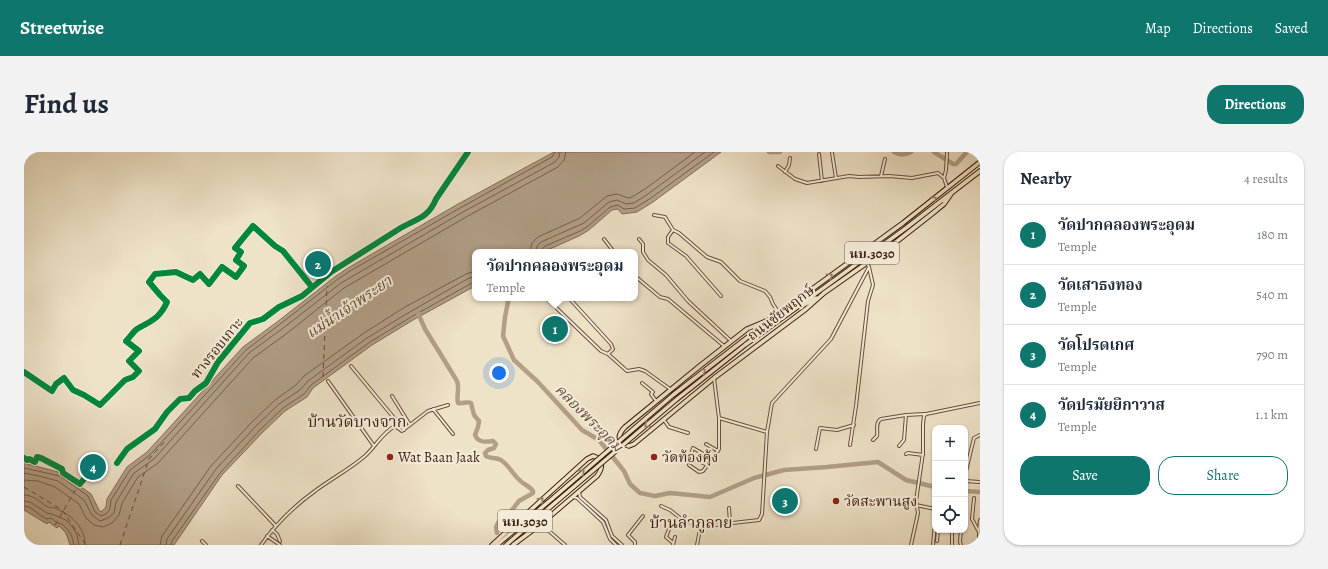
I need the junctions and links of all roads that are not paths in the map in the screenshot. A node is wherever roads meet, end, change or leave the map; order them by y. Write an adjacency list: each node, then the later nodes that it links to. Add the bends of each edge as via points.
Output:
1 (832, 152): 11 (street)
2 (947, 153): 12 (street)
3 (819, 154): 13 (street)
4 (790, 158): 9 (street)
5 (885, 159): 10 (street)
6 (980, 162): 14 (main road, ถนนชัยพฤกษ์)
7 (778, 166): 9 (street)
8 (980, 171): 15 (main road, ถนนชัยพฤกษ์ / นบ.3030)
9 (785, 172): 13 (street, via 801,182)
10 (881, 176): 11 (street); 12 (street, via 912,178 934,172)
11 (836, 178): 13 (street)
12 (944, 178): 14 (street)
13 (822, 181)
14 (948, 188): 29 (main road, ถนนชัยพฤกษ์, one-way to 14)
15 (951, 194): 21 (main road, ถนนชัยพฤกษ์, via 934,213); 28 (main road, ถนนชัยพฤกษ์ / นบ.3030)
16 (654, 215): 17 (street, via 665,217)
17 (673, 230): 25 (street, via 668,237 668,243 686,256); 29 (street, via 707,257 721,262 740,281 765,291)
18 (604, 238): 20 (street)
19 (639, 239): 31 (street, via 648,260)
20 (612, 249)
21 (867, 263): 22 (street); 24 (main road, ถนนชัยพฤกษ์)
22 (869, 268): 48 (street, via 873,285 868,301); 51 (street, via 827,344 772,403)
23 (638, 279): 32 (street, via 660,297 668,299)
24 (824, 293): 28 (main road); 35 (main road, ถนนชัยพฤกษ์)
25 (722, 296)
26 (549, 301): 33 (street, via 601,351)
27 (572, 301): 33 (street, via 611,344 613,349)
28 (792, 311): 105 (main road, ถนนชัยพฤกษ์ / นบ.3030, one-way to 105, bridge, via 738,350)
29 (779, 313): 30 (main road, ถนนชัยพฤกษ์)
30 (771, 319): 31 (main road, ถนนชัยพฤกษ์, via 747,329); 104 (main road, ถนนชัยพฤกษ์ / นบ.3030, one-way to 30, bridge, via 673,395)
31 (731, 341): 32 (main road, ถนนชัยพฤกษ์)
32 (724, 346): 38 (main road, ถนนชัยพฤกษ์)
33 (608, 354): 38 (street, via 627,371 645,371)
34 (351, 366): 50 (street)
35 (714, 378): 46 (street); 47 (main road, ถนนชัยพฤกษ์)
36 (328, 381): 58 (street)
37 (642, 383): 40 (street, via 653,392 651,394)
38 (670, 389): 40 (main road, ถนนชัยพฤกษ์)
39 (392, 396): 49 (street)
40 (656, 401): 47 (main road, ถนนชัยพฤกษ์, via 623,429 619,434 620,442 626,445 634,444)
41 (980, 403): 44 (street)
42 (448, 405): 43 (street)
43 (433, 409): 49 (street); 53 (street)
44 (925, 414): 45 (street); 63 (street)
45 (906, 415): 55 (street, via 878,420 877,436); 59 (street, via 904,440)
46 (719, 418): 51 (street); 61 (street)
47 (663, 419): 52 (street, via 669,427)
48 (854, 424): 57 (street); 60 (street, via 837,430 820,428)
49 (410, 425): 50 (street)
50 (404, 430): 58 (street, via 396,426 388,430)
51 (767, 432): 83 (street, via 762,514 759,520 753,522)
52 (688, 433)
53 (453, 434)
54 (980, 435): 65 (street, via 974,438)
55 (873, 440)
56 (706, 444): 61 (street)
57 (850, 445)
58 (374, 446): 86 (street, via 354,464 305,498)
59 (899, 446)
60 (816, 449)
61 (718, 451): 64 (street)
62 (906, 454): 63 (street)
63 (923, 455): 75 (street)
64 (712, 459): 67 (street); 67 (street, via 693,448 690,458)
65 (968, 463)
66 (689, 465): 67 (street, via 701,472)
67 (708, 465)
68 (980, 478): 70 (street)
69 (968, 482): 70 (street)
70 (980, 482)
71 (238, 486): 86 (street)
72 (579, 491): 73 (main road); 79 (street, via 580,497); 103 (main road, one-way to 72, via 587,459 597,457 602,463 600,472)
73 (571, 498): 80 (street, via 577,498); 84 (main road)
74 (974, 498): 89 (street, via 972,519)
75 (916, 505): 78 (street); 112 (street, via 918,513)
76 (661, 506): 85 (street, via 684,521)
77 (730, 508): 83 (street)
78 (932, 508)
79 (597, 512): 80 (street); 109 (street, via 606,520 612,536)
80 (594, 514): 108 (street, via 603,522 610,539)
81 (643, 516): 110 (street, via 628,535)
82 (980, 520): 89 (street)
83 (730, 523): 85 (street)
84 (541, 524): 106 (main road); 107 (street)
85 (701, 524): 111 (street)
86 (276, 526): 88 (street)
87 (669, 529): 99 (street, via 666,537)
88 (272, 530): 94 (street); 97 (street)
89 (980, 532): 116 (street)
90 (934, 533): 113 (street)
91 (938, 533): 98 (street)
92 (952, 533): 114 (street)
93 (961, 533): 115 (street)
94 (267, 536): 101 (street); 102 (street)
95 (675, 537): 99 (street)
96 (202, 541): 100 (street)
97 (280, 541)
98 (937, 541)
99 (673, 544)
100 (206, 545)
101 (261, 545)
102 (280, 545)
103 (492, 545)
104 (497, 545)
105 (506, 545)
106 (513, 545)
107 (565, 545)
108 (616, 545)
109 (622, 545)
110 (635, 545)
111 (697, 545)
112 (911, 545)
113 (933, 545)
114 (952, 545)
115 (961, 545)
116 (978, 545)

